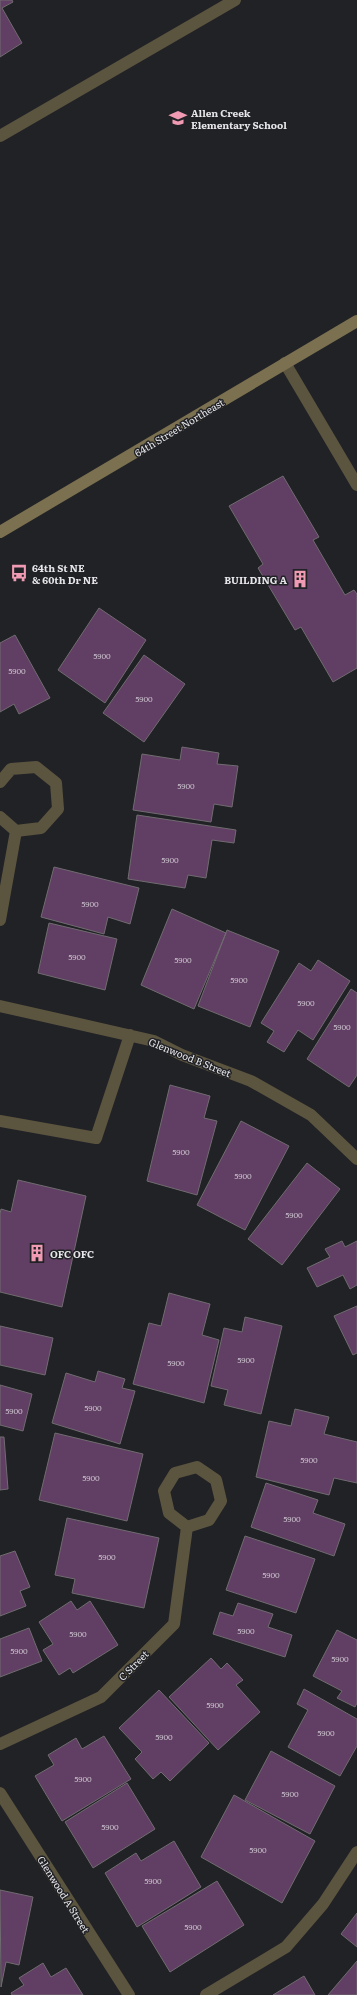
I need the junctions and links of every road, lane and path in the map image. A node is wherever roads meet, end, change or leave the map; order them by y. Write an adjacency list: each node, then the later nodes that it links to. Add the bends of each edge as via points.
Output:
1 (235, 0): 2 (lane)
2 (0, 136)
3 (357, 321): 4 (main road, 64th Street Northeast)
4 (285, 363): 5 (lane); 6 (main road, 64th Street Northeast)
5 (357, 485)
6 (0, 532)
7 (0, 782): 9 (lane, via 11,769 36,767 56,784 58,809 41,828)
8 (0, 817): 9 (lane)
9 (16, 831): 10 (lane)
10 (0, 920)
11 (0, 1006): 12 (lane, Glenwood B Street)
12 (130, 1036): 13 (lane, via 96,1138); 14 (lane, Glenwood B Street, via 154,1041 182,1055 251,1081 311,1115)
13 (0, 1120)
14 (357, 1158)
15 (187, 1527): 15 (lane, via 169,1514 164,1491 176,1473 197,1468 216,1480 221,1501 209,1520); 16 (lane, C Street, via 174,1624 101,1697)
16 (0, 1744)
17 (0, 1793): 19 (lane, Glenwood A Street)
18 (357, 1852): 20 (lane, via 323,1904 286,1947)
19 (129, 1995)
20 (206, 1995)

